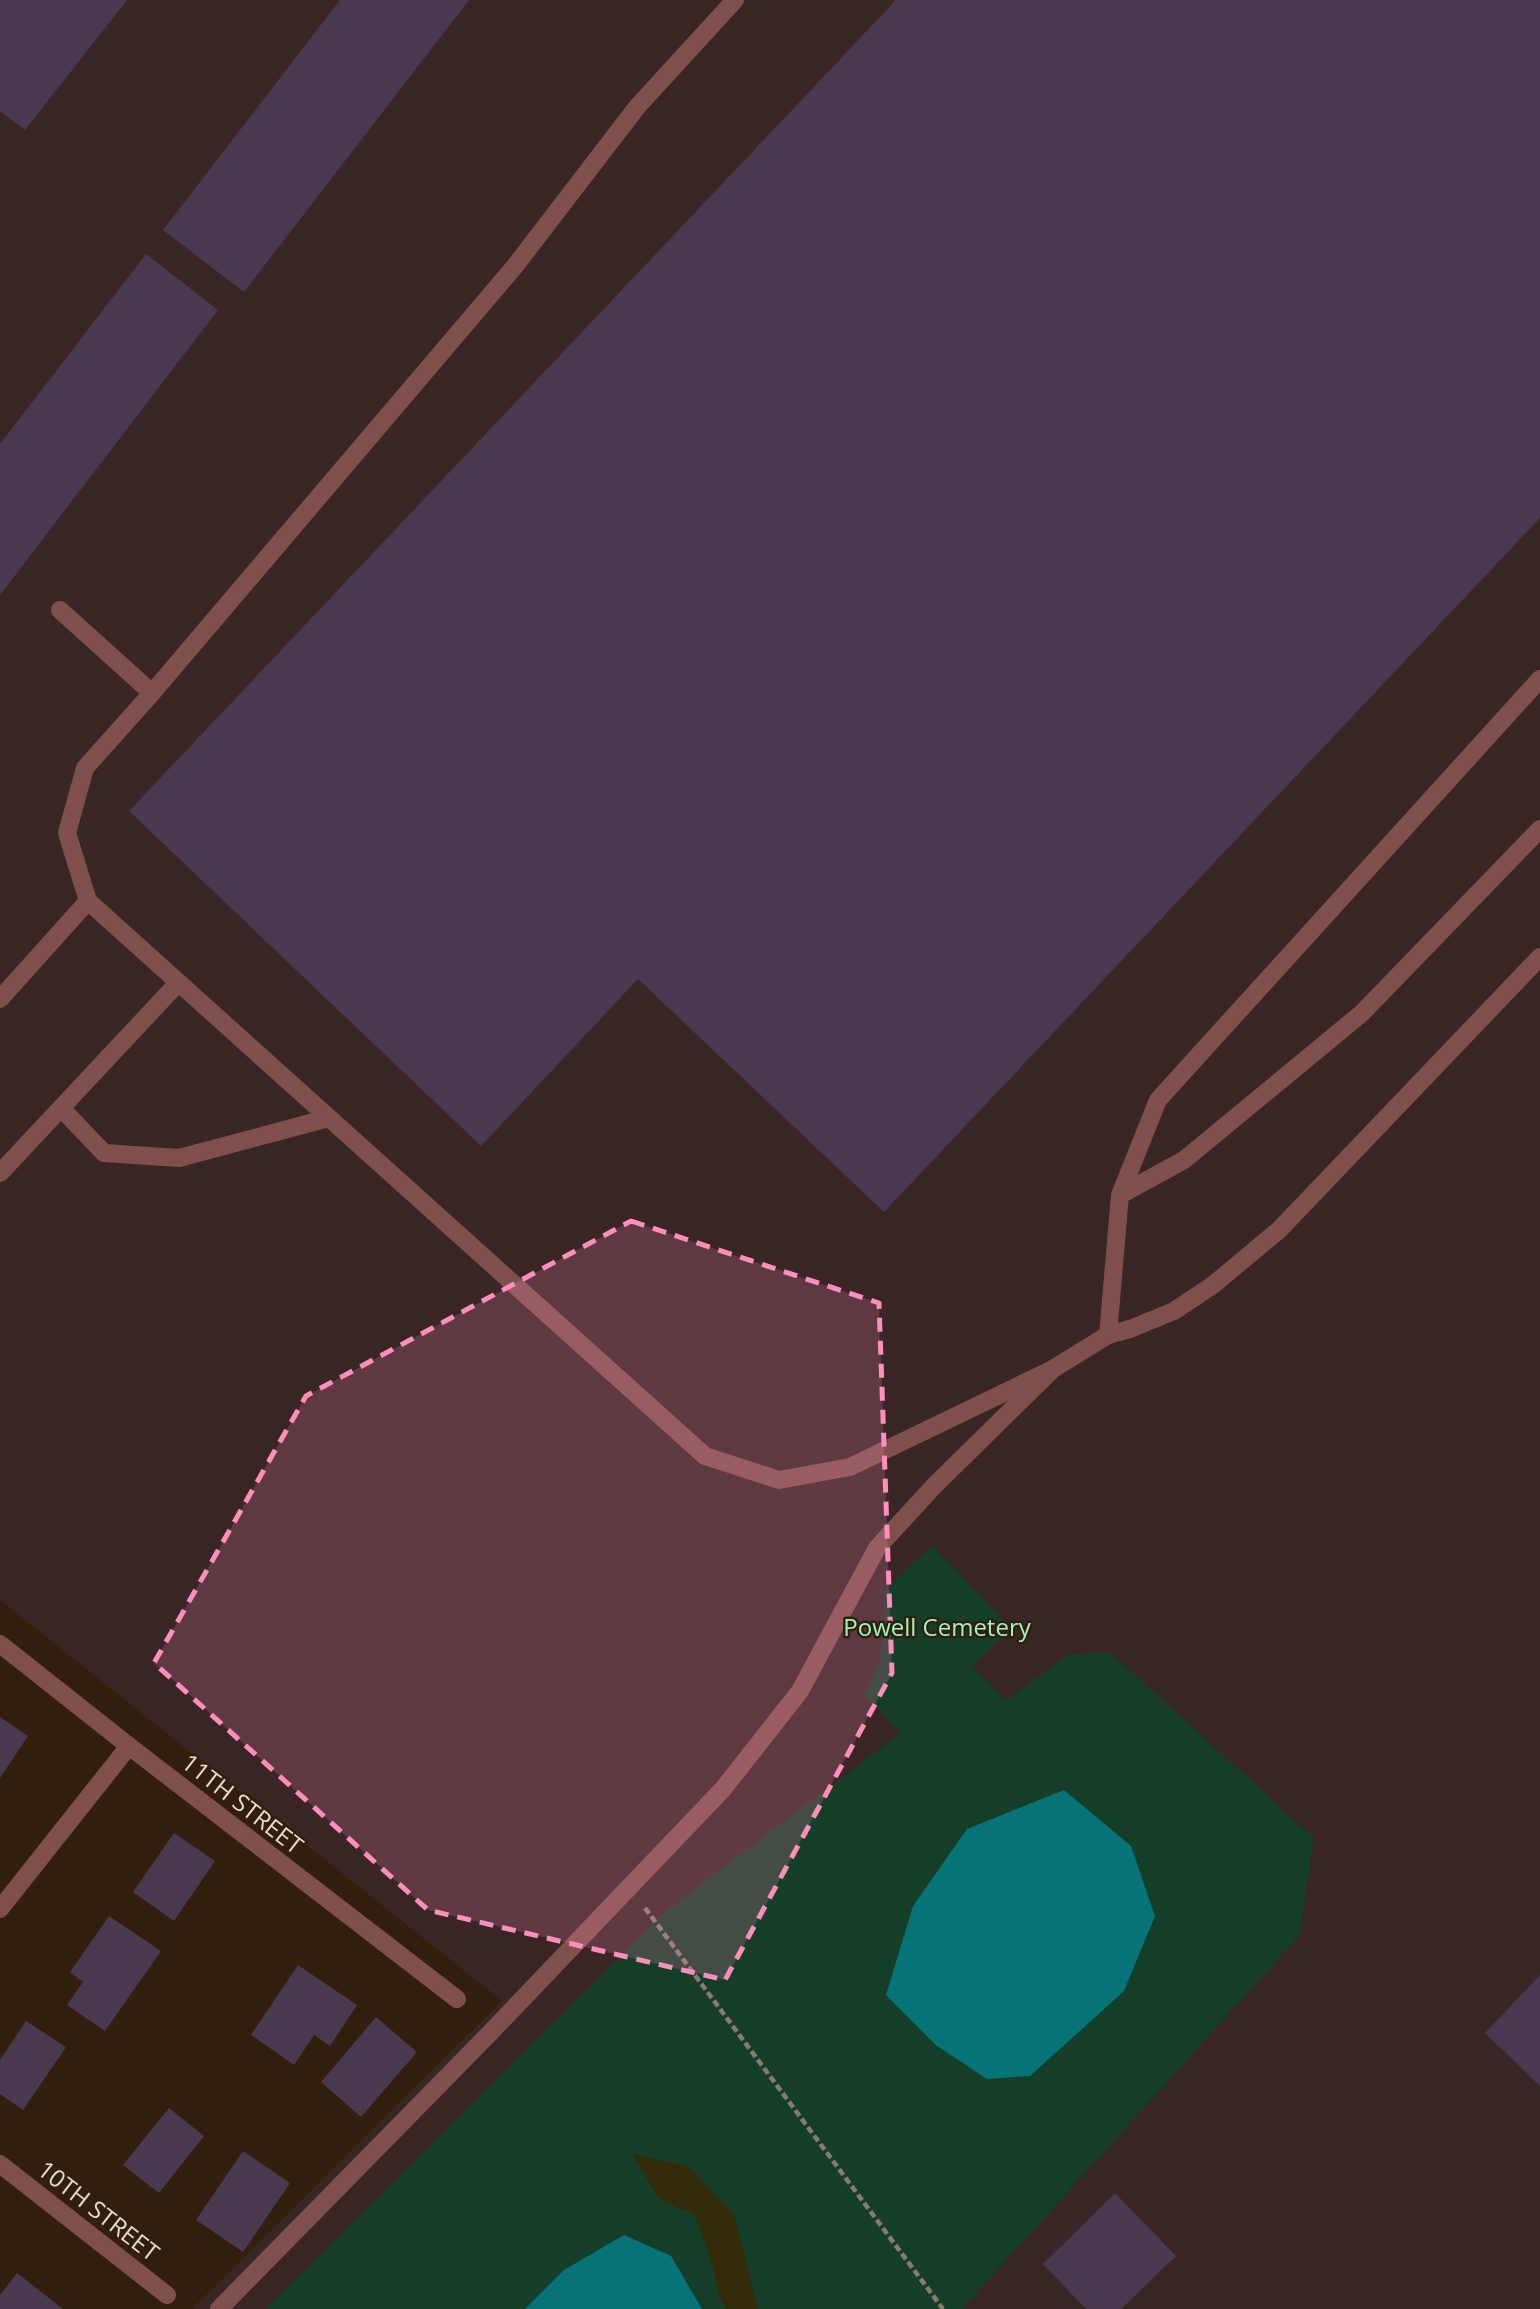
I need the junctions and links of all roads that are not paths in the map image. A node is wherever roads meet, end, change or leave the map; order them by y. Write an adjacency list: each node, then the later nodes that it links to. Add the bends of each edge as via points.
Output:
1 (735, 0): 4 (street, via 637,107 515,266)
2 (60, 610): 4 (street)
3 (1540, 679): 13 (street, via 1158,1100)
4 (152, 692): 6 (street, via 85,768 67,833)
5 (1540, 830): 13 (street, via 1362,1013 1184,1160)
6 (88, 901): 8 (street); 9 (street)
7 (1540, 957): 14 (street, via 1279,1230 1213,1286 1174,1311)
8 (178, 983): 10 (street); 11 (street)
9 (0, 999)
10 (61, 1108): 11 (street, via 104,1153 179,1158); 12 (street)
11 (330, 1118): 15 (street, via 705,1456 779,1480 850,1467)
12 (0, 1173)
13 (1120, 1195): 14 (street)
14 (1108, 1335): 15 (street)
15 (1053, 1369): 22 (street, via 877,1548 800,1691 723,1789)
16 (0, 1644): 17 (street, 11TH STREET)
17 (129, 1746): 18 (street); 19 (street, 11TH STREET)
18 (0, 1909)
19 (457, 1998)
20 (0, 2164): 21 (street, 10TH STREET)
21 (167, 2295)
22 (219, 2309)

